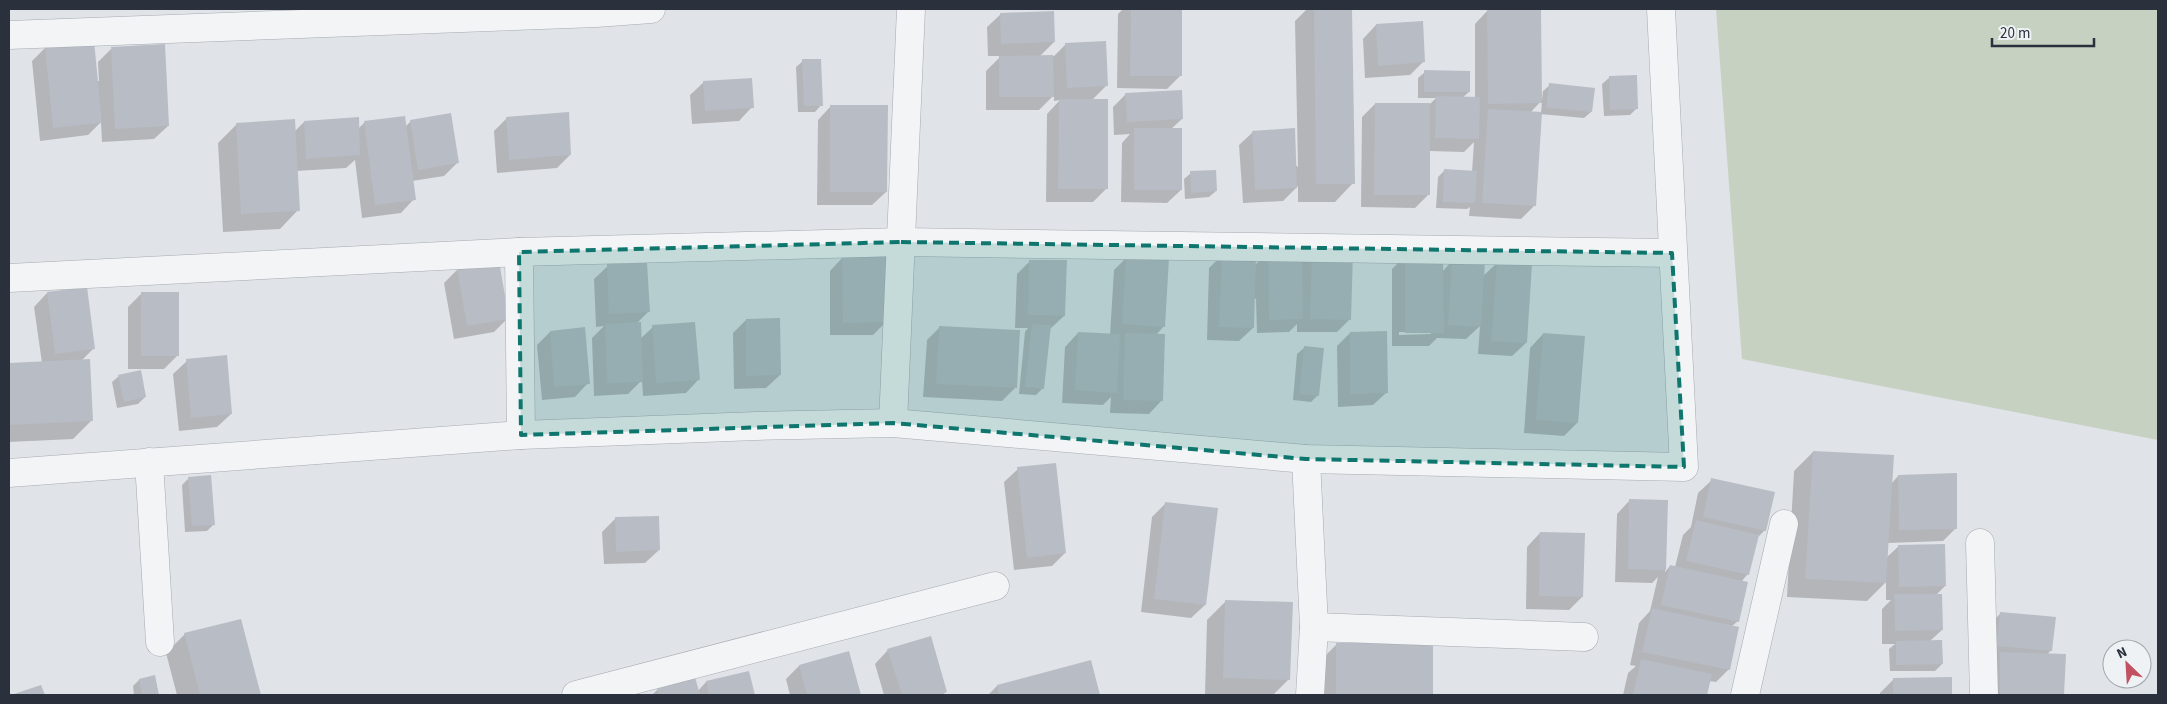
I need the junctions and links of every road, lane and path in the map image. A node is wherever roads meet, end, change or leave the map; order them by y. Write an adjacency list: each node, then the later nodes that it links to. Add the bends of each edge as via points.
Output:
1 (650, 9): 4 (street)
2 (911, 9): 5 (street)
3 (1661, 9): 7 (street)
4 (9, 35)
5 (901, 242): 6 (street); 7 (street); 9 (street)
6 (519, 252): 8 (street); 10 (street)
7 (1672, 253): 11 (street, via 1684,467)
8 (9, 278)
9 (893, 423): 10 (street); 11 (street)
10 (521, 434): 12 (street)
11 (1306, 459): 17 (street)
12 (149, 462): 13 (street); 19 (street)
13 (9, 473)
14 (1784, 524): 22 (street)
15 (1980, 543): 23 (street)
16 (995, 586): 20 (street)
17 (1314, 627): 18 (street); 21 (street)
18 (1584, 637)
19 (160, 642)
20 (576, 695)
21 (1310, 695)
22 (1745, 695)
23 (1984, 695)

